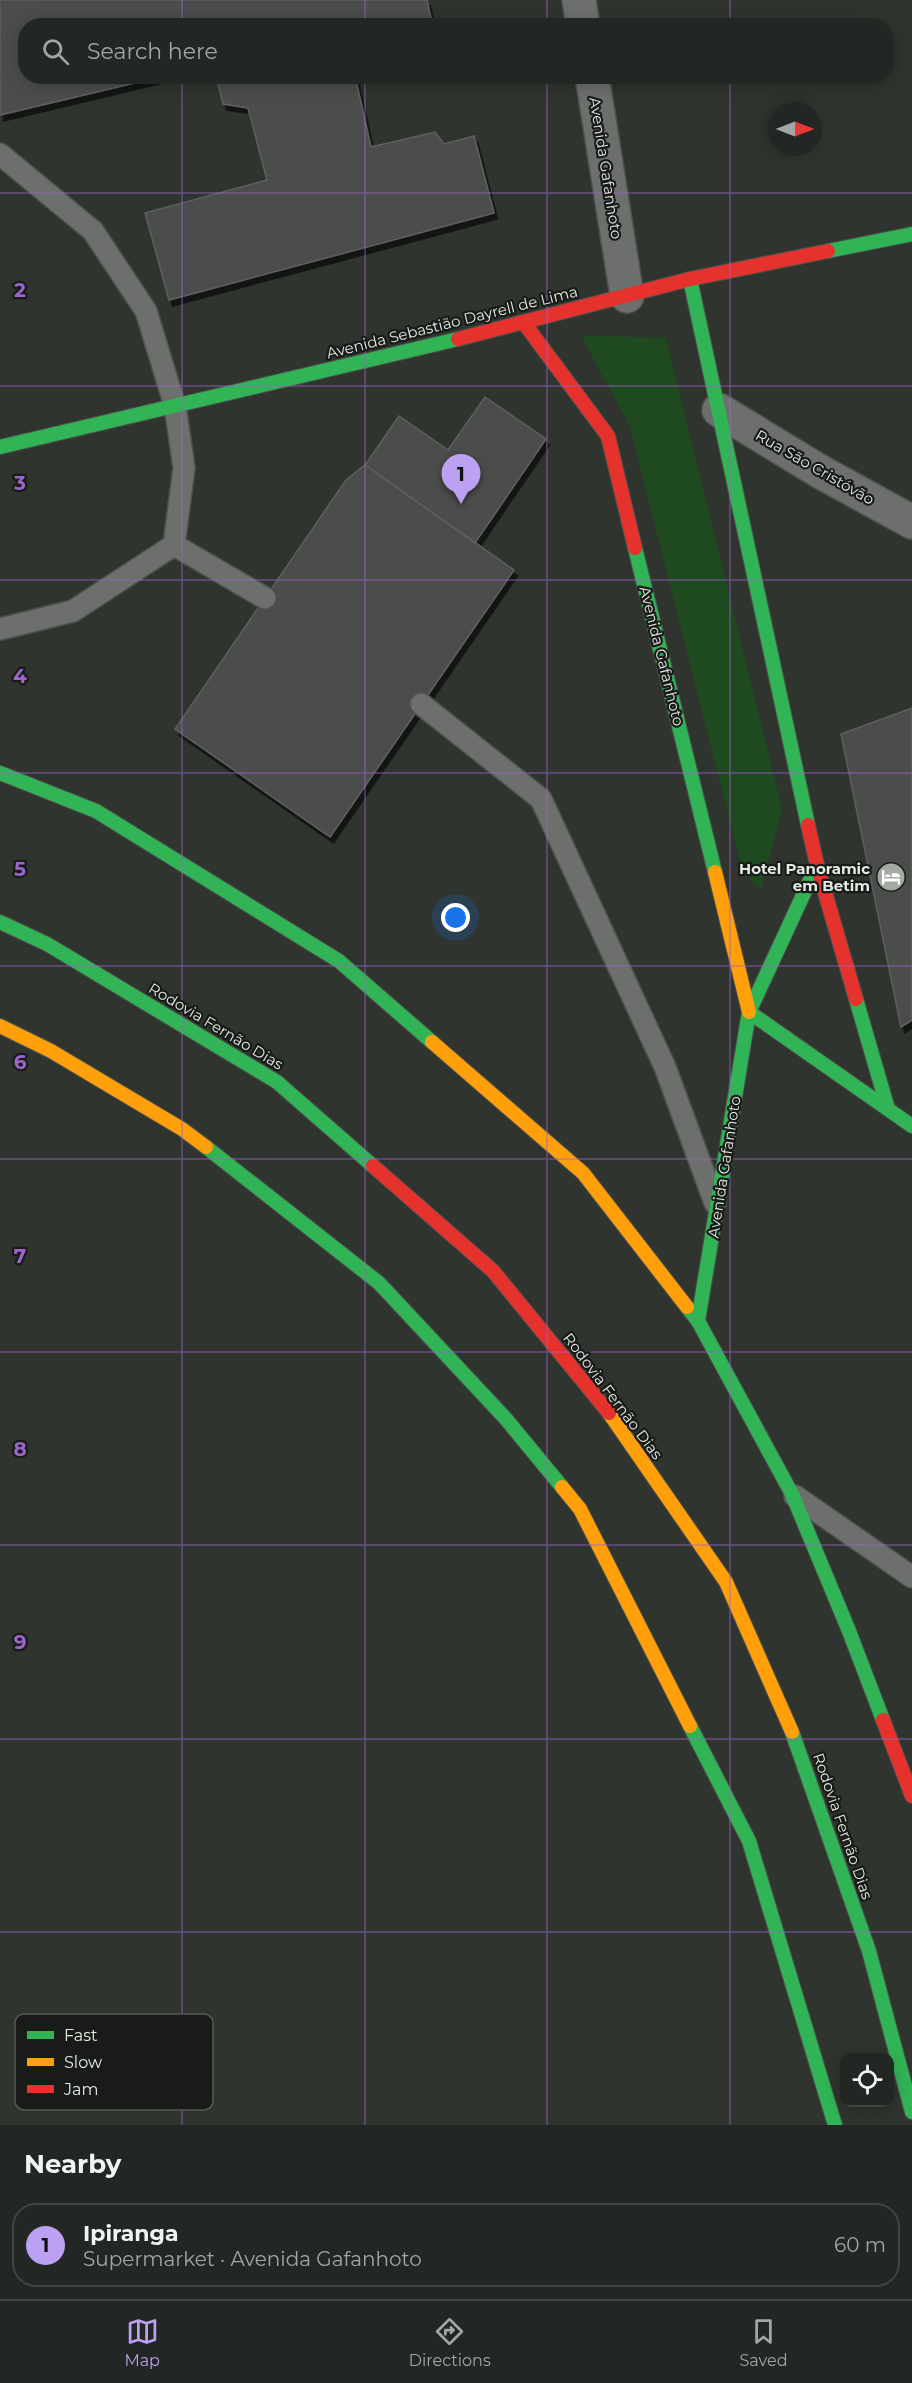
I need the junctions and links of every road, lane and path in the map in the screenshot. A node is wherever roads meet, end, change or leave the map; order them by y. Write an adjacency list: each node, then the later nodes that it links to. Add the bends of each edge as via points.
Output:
1 (579, 0): 2 (street)
2 (582, 18)
3 (593, 84): 7 (street, Avenida Gafanhoto)
4 (0, 154): 9 (lane, via 93,231 146,311)
5 (912, 234): 6 (main road, Avenida Sebastião Dayrell de Lima)
6 (690, 279): 7 (main road, Avenida Sebastião Dayrell de Lima); 10 (main road)
7 (627, 296): 8 (main road, Avenida Sebastião Dayrell de Lima)
8 (524, 323): 9 (main road, Avenida Sebastião Dayrell de Lima); 20 (main road, Avenida Gafanhoto, via 608,436)
9 (175, 406): 11 (main road, Avenida Sebastião Dayrell de Lima); 13 (lane, via 184,468)
10 (719, 410): 12 (street, Rua São Cristóvão); 18 (main road)
11 (0, 447)
12 (912, 522)
13 (174, 545): 14 (lane); 15 (lane, via 73,610)
14 (265, 598)
15 (0, 629)
16 (421, 704): 24 (lane, via 541,799 665,1067)
17 (0, 773): 25 (main road, via 96,811 339,961 583,1173)
18 (817, 865): 20 (main road, Avenida Gafanhoto); 22 (main road)
19 (0, 922): 29 (main road, Rodovia Fernão Dias, via 46,944 277,1082 493,1271 611,1416 726,1582 792,1732 869,1951)
20 (749, 1012): 22 (main road); 24 (main road, Avenida Gafanhoto)
21 (0, 1026): 30 (main road, via 51,1051 182,1129 379,1283 506,1419 580,1509 749,1841)
22 (888, 1109): 23 (main road)
23 (912, 1126)
24 (717, 1209): 25 (main road, Avenida Gafanhoto)
25 (698, 1321): 26 (main road)
26 (792, 1494): 27 (lane); 28 (main road)
27 (912, 1577)
28 (912, 1796)
29 (912, 2112)
30 (835, 2125)

